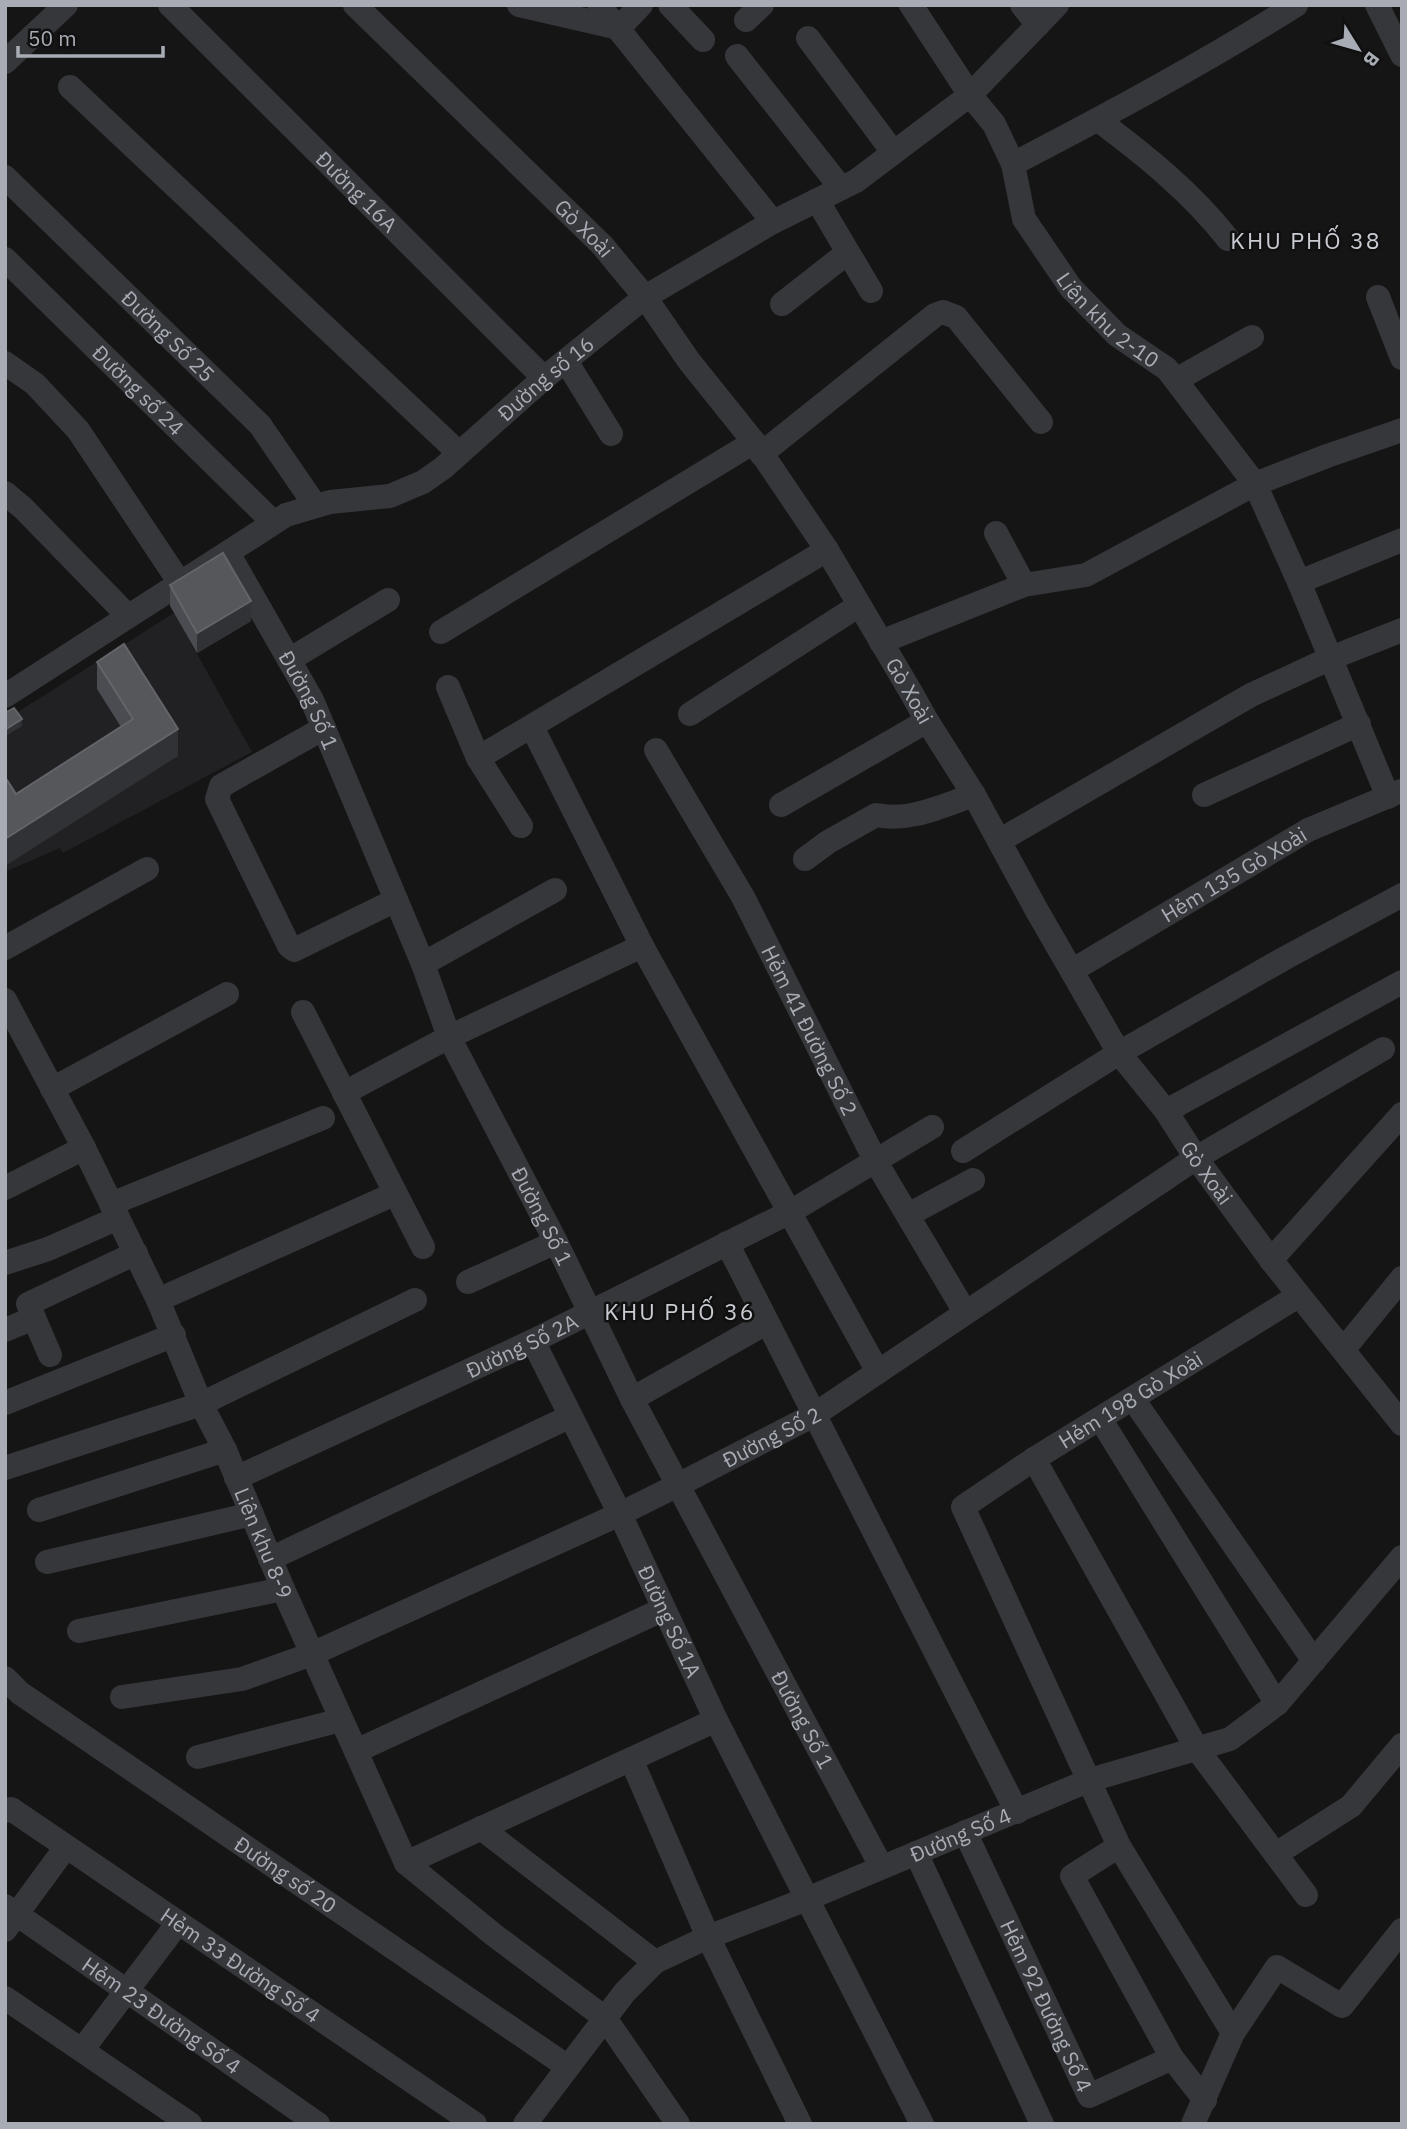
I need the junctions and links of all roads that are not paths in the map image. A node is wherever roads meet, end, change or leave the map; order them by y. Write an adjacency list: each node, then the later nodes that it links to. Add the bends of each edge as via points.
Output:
1 (65, 5): 19 (street)
2 (170, 5): 40 (street, Đường 16A)
3 (355, 5): 33 (street, Gò Xoài, via 576,218)
4 (519, 5): 14 (street)
5 (599, 5): 14 (street)
6 (640, 5): 14 (street)
7 (670, 5): 16 (street)
8 (911, 5): 21 (street, Liên khu 2-10)
9 (1023, 5): 13 (street)
10 (1057, 5): 13 (street, Đường số 16)
11 (1296, 5): 22 (street)
12 (1377, 5): 17 (street)
13 (1038, 25): 21 (street, Đường số 16)
14 (619, 28): 28 (street)
15 (808, 38): 23 (street)
16 (703, 40)
17 (1402, 55)
18 (737, 56): 26 (street)
19 (5, 62)
20 (71, 87): 46 (street)
21 (970, 95): 23 (street, Đường số 16); 24 (street, Liên khu 2-10, via 994,124)
22 (1098, 120): 24 (street); 29 (street, via 1167,175 1208,213)
23 (893, 152): 26 (street, Đường số 16)
24 (1013, 163): 41 (street, Liên khu 2-10, via 1024,219 1071,288 1117,335)
25 (5, 177): 49 (street, Đường Số 25, via 260,425)
26 (841, 188): 27 (street, Đường số 16)
27 (817, 200): 28 (street, Đường số 16); 30 (street)
28 (773, 222): 33 (street, Đường số 16)
29 (1227, 239)
30 (847, 253): 32 (street); 35 (street)
31 (5, 260): 50 (street, Đường số 24)
32 (871, 291)
33 (645, 297): 38 (street, Đường số 16); 45 (street, Gò Xoài)
34 (1378, 298): 37 (street)
35 (782, 304)
36 (1252, 338): 41 (street)
37 (1402, 358)
38 (566, 361): 40 (street, Đường số 16); 44 (street)
39 (5, 363): 56 (street, via 35,384 78,430)
40 (544, 378): 46 (street, Đường số 16)
41 (1176, 380): 47 (street, Liên khu 2-10)
42 (1041, 422): 45 (street, via 957,317 943,312)
43 (1402, 430): 47 (street)
44 (611, 434)
45 (758, 448): 53 (street, Gò Xoài); 62 (street)
46 (459, 453): 49 (street, Đường số 16, via 424,482 404,491)
47 (1255, 485): 55 (street, Liên khu 2-10); 57 (street, via 1086,575)
48 (5, 494): 60 (street)
49 (315, 505): 50 (street, Đường số 16)
50 (273, 522): 54 (street, Đường số 16)
51 (996, 533): 57 (street)
52 (1402, 540): 55 (street)
53 (827, 550): 59 (street, Gò Xoài); 71 (street)
54 (228, 553): 56 (street, Đường số 16); 65 (street, Đường Số 1)
55 (1299, 582): 64 (street, Liên khu 2-10)
56 (180, 583): 60 (street, Đường số 16)
57 (1024, 585): 63 (street)
58 (388, 600): 65 (street)
59 (858, 606): 63 (street, Gò Xoài); 68 (street)
60 (128, 616): 67 (street, Đường số 16)
61 (1402, 630): 64 (street)
62 (441, 632)
63 (881, 642): 69 (street, Gò Xoài)
64 (1331, 658): 70 (street, Liên khu 2-10); 80 (street, via 1251,695)
65 (289, 660): 72 (street, Đường Số 1)
66 (448, 687): 74 (street)
67 (6, 693)
68 (690, 714)
69 (926, 721): 76 (street, Gò Xoài); 78 (street)
70 (1359, 724): 75 (street, Liên khu 2-10); 77 (street)
71 (532, 727): 74 (street); 86 (street)
72 (324, 728): 85 (street, Đường Số 1); 85 (street, via 221,786 217,799 294,950)
73 (656, 750): 106 (street, Hẻm 41 Đường Số 2, via 743,897)
74 (478, 758): 79 (street)
75 (1395, 794): 89 (street, Hẻm 135 Gò Xoài, via 1308,830)
76 (974, 795): 80 (street, Gò Xoài); 81 (street, via 916,815 876,816)
77 (1205, 795)
78 (781, 805)
79 (521, 826)
80 (999, 842): 89 (street, Gò Xoài)
81 (805, 859)
82 (147, 869): 87 (street)
83 (555, 890): 88 (street)
84 (1402, 895): 96 (street)
85 (397, 900): 88 (street, Đường Số 1)
86 (642, 946): 94 (street); 111 (street)
87 (5, 948)
88 (423, 964): 94 (street, Đường Số 1)
89 (1073, 970): 96 (street, Gò Xoài)
90 (1402, 982): 99 (street)
91 (227, 994): 97 (street)
92 (7, 1008): 97 (street, Liên khu 8-9)
93 (303, 1012): 98 (street)
94 (449, 1037): 98 (street); 113 (street, Đường Số 1)
95 (1383, 1049): 105 (street, Đường Số 2)
96 (1119, 1053): 99 (street, Gò Xoài); 104 (street)
97 (52, 1089): 103 (street, Liên khu 8-9)
98 (344, 1093): 109 (street)
99 (1166, 1111): 105 (street, Gò Xoài)
100 (1402, 1114): 117 (street)
101 (323, 1118): 110 (street)
102 (932, 1127): 106 (street, Đường Số 2A)
103 (84, 1149): 108 (street); 110 (street, Liên khu 8-9)
104 (963, 1151)
105 (1196, 1158): 117 (street, Gò Xoài); 125 (street, Đường Số 2)
106 (876, 1162): 111 (street, Đường Số 2A); 112 (street, Hẻm 41 Đường Số 2)
107 (973, 1180): 112 (street)
108 (5, 1188)
109 (394, 1194): 115 (street); 122 (street)
110 (115, 1211): 116 (street, Liên khu 8-9); 118 (street, via 48,1249)
111 (790, 1212): 114 (street, Đường Số 2A); 133 (street)
112 (908, 1215): 125 (street, Hẻm 41 Đường Số 2)
113 (556, 1242): 120 (street); 124 (street, Đường Số 1)
114 (727, 1243): 124 (street, Đường Số 2A); 127 (street)
115 (423, 1248)
116 (136, 1253): 122 (street, Liên khu 8-9); 126 (street, via 28,1304)
117 (1271, 1260): 121 (street, Gò Xoài)
118 (5, 1263)
119 (1402, 1278): 131 (street)
120 (468, 1282)
121 (1298, 1296): 131 (street, Gò Xoài); 135 (street, Hẻm 198 Gò Xoài)
122 (158, 1300): 129 (street, Liên khu 8-9)
123 (415, 1300): 137 (street)
124 (591, 1312): 130 (street, Đường Số 2A); 134 (street, Đường Số 1)
125 (965, 1312): 133 (street, Đường Số 2)
126 (34, 1318): 128 (street); 132 (street)
127 (766, 1323): 134 (street); 139 (street)
128 (5, 1330)
129 (174, 1335): 136 (street); 137 (street, Liên khu 8-9)
130 (533, 1341): 140 (street, Đường Số 1A); 145 (street, Đường Số 2A)
131 (1343, 1349): 138 (street, Gò Xoài)
132 (50, 1355)
133 (878, 1372): 139 (street, Đường Số 2)
134 (632, 1399): 146 (street, Đường Số 1)
135 (1133, 1399): 141 (street, Hẻm 198 Gò Xoài); 157 (street)
136 (5, 1403)
137 (201, 1404): 142 (street, Liên khu 8-9); 144 (street)
138 (1398, 1410)
139 (814, 1415): 146 (street, Đường Số 2); 170 (street)
140 (569, 1417): 149 (street, Đường Số 1A); 151 (street)
141 (1101, 1420): 143 (street, Hẻm 198 Gò Xoài); 160 (street)
142 (225, 1450): 145 (street, Liên khu 8-9); 147 (street)
143 (1034, 1460): 164 (street); 168 (street, Hẻm 198 Gò Xoài, via 963,1507)
144 (5, 1468)
145 (236, 1478): 148 (street, Liên khu 8-9)
146 (678, 1485): 149 (street, Đường Số 2); 178 (street, Đường Số 1)
147 (38, 1510)
148 (252, 1514): 151 (street, Liên khu 8-9); 152 (street)
149 (620, 1514): 154 (street, Đường Số 1A); 156 (street, Đường Số 2)
150 (1402, 1557): 157 (street, Đường Số 4)
151 (270, 1559): 153 (street, Liên khu 8-9)
152 (47, 1562)
153 (283, 1589): 155 (street); 156 (street, Liên khu 8-9)
154 (664, 1609): 162 (street, Đường Số 1A); 165 (street)
155 (79, 1631)
156 (312, 1654): 159 (street, Đường Số 2, via 242,1679); 161 (street, Liên khu 8-9)
157 (1314, 1661): 160 (street, Đường Số 4)
158 (5, 1678): 192 (street, Đường số 20, via 20,1693)
159 (122, 1697)
160 (1277, 1704): 164 (street, Đường Số 4, via 1230,1739)
161 (341, 1720): 165 (street, Liên khu 8-9); 166 (street)
162 (716, 1720): 167 (street); 180 (street, Đường Số 1A)
163 (1402, 1745): 176 (street, via 1351,1806)
164 (1197, 1749): 168 (street, Đường Số 4); 176 (street)
165 (356, 1751): 177 (street, Liên khu 8-9)
166 (198, 1757)
167 (631, 1759): 171 (street); 184 (street)
168 (1090, 1780): 170 (street, Đường Số 4); 173 (street)
169 (5, 1811): 174 (street, Hẻm 33 Đường Số 4, via 11,1810)
170 (1017, 1812): 172 (street, Đường Số 4)
171 (481, 1828): 177 (street); 185 (street)
172 (965, 1832): 175 (street, Đường Số 4); 191 (street, Hẻm 92 Đường Số 4, via 1089,2096)
173 (1119, 1846): 189 (street); 191 (street, via 1072,1876)
174 (66, 1847): 181 (street); 182 (street, Hẻm 33 Đường Số 4)
175 (916, 1853): 178 (street, Đường Số 4); 201 (street)
176 (1276, 1854): 179 (street)
177 (406, 1863): 188 (street, Liên khu 8-9)
178 (881, 1866): 180 (street, Đường Số 4)
179 (1306, 1895)
180 (807, 1899): 184 (street, Đường Số 4); 200 (street, Đường Số 1A)
181 (9, 1917): 186 (street, Hẻm 23 Đường Số 4)
182 (178, 1923): 186 (street); 196 (street, Hẻm 33 Đường Số 4)
183 (1402, 1930): 189 (street, via 1342,2006 1277,1967)
184 (708, 1937): 185 (street, Đường Số 4); 199 (street)
185 (655, 1962): 188 (street, Đường Số 4)
186 (128, 1991): 190 (street); 195 (street, Hẻm 23 Đường Số 4)
187 (5, 1998): 190 (street)
188 (605, 2018): 192 (street, Đường Số 4); 198 (street, Liên khu 8-9)
189 (1233, 2033): 193 (street)
190 (82, 2050): 194 (street)
191 (1172, 2058): 193 (street)
192 (568, 2067): 197 (street, Đường Số 4)
193 (1205, 2100): 202 (street)
194 (190, 2124)
195 (318, 2124)
196 (475, 2124)
197 (525, 2124)
198 (678, 2124)
199 (800, 2124)
200 (922, 2124)
201 (1042, 2124)
202 (1193, 2124)

